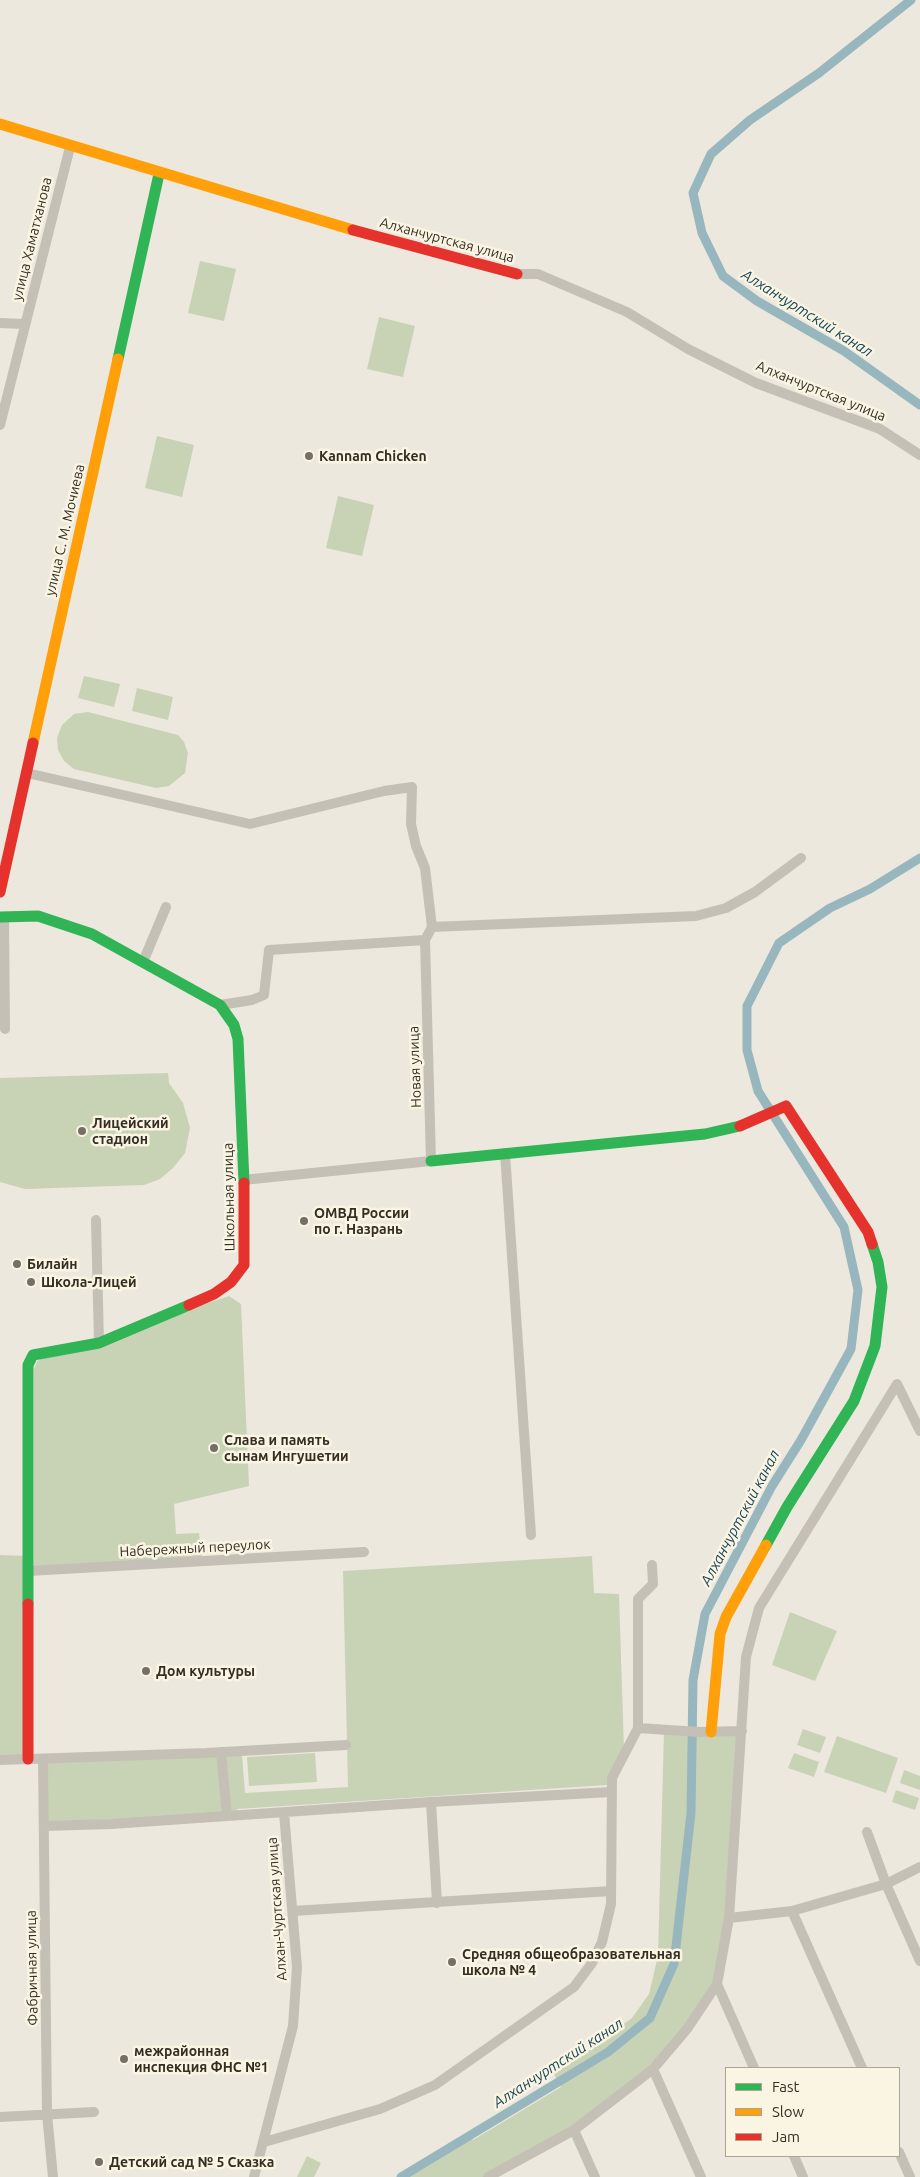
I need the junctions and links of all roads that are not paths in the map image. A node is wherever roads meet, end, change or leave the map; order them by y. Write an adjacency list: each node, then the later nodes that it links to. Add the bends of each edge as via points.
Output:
1 (0, 124): 2 (street, Алханчуртская улица)
2 (70, 147): 3 (street, Алханчуртская улица); 6 (street, улица Хаматханова)
3 (160, 174): 4 (street, Алханчуртская улица); 9 (street, улица С. М. Мочиева)
4 (517, 274): 8 (street, Алханчуртская улица, via 538,274 627,312 688,349 756,383 880,429)
5 (0, 323): 6 (street)
6 (24, 324): 7 (street, улица Хаматханова)
7 (0, 421)
8 (920, 455)
9 (26, 773): 11 (street, улица С. М. Мочиева); 14 (street, via 250,824 412,787 411,824 425,868)
10 (801, 858): 14 (street, via 755,892 726,908 696,916)
11 (0, 892)
12 (166, 907): 16 (street)
13 (2, 917): 16 (street, via 38,916 92,934); 18 (street)
14 (432, 927): 15 (street, Новая улица)
15 (425, 940): 17 (street, via 269,950 264,995); 20 (street, Новая улица)
16 (143, 962): 17 (street)
17 (220, 1005): 21 (street, Школьная улица, via 234,1025 238,1039)
18 (5, 1029)
19 (505, 1153): 20 (street); 25 (street); 31 (street, via 705,1134 742,1126 786,1106 868,1232 882,1288 876,1346 854,1401 787,1507 726,1616 720,1634)
20 (431, 1161): 21 (street)
21 (243, 1180): 23 (street, Школьная улица, via 244,1265 231,1282 214,1294)
22 (96, 1220): 23 (street)
23 (99, 1343): 28 (street, Школьная улица, via 42,1353 33,1356 28,1365)
24 (920, 1431): 30 (street, via 897,1384 759,1608 746,1657)
25 (531, 1535)
26 (364, 1552): 28 (street, Набережный переулок)
27 (652, 1565): 29 (street, via 653,1584 638,1599)
28 (28, 1571): 35 (street, Школьная улица)
29 (638, 1728): 31 (street); 37 (street, via 612,1778)
30 (742, 1731): 31 (street); 49 (street)
31 (711, 1732)
32 (346, 1745): 33 (street)
33 (221, 1752): 34 (street); 40 (street)
34 (43, 1758): 35 (street); 41 (street, Фабричная улица)
35 (28, 1759): 36 (street)
36 (0, 1760)
37 (611, 1792): 38 (street); 45 (street)
38 (431, 1802): 39 (street); 46 (street)
39 (284, 1813): 40 (street); 47 (street, Алхан-Чуртская улица)
40 (227, 1816): 41 (street)
41 (44, 1826): 56 (street, Фабричная улица)
42 (867, 1832): 44 (street)
43 (920, 1867): 44 (street)
44 (886, 1884): 48 (street); 50 (street)
45 (611, 1891): 46 (street); 59 (street, via 602,1942 592,1963 574,1987 435,2085 380,2109)
46 (437, 1903): 47 (street)
47 (293, 1911): 59 (street, Алхан-Чуртская улица, via 297,1967 293,2026)
48 (792, 1911): 49 (street); 53 (street)
49 (729, 1918): 51 (street)
50 (920, 1961)
51 (716, 1984): 52 (street); 54 (street, via 687,2029)
52 (754, 2067)
53 (862, 2067)
54 (653, 2069): 58 (street); 66 (street)
55 (94, 2112): 56 (street)
56 (47, 2114): 57 (street); 62 (street, Фабричная улица)
57 (0, 2117)
58 (574, 2130): 64 (street); 65 (street)
59 (264, 2142): 63 (street, Алхан-Чуртская улица)
60 (900, 2154): 68 (street)
61 (794, 2157): 67 (street)
62 (53, 2177)
63 (254, 2177)
64 (488, 2177)
65 (595, 2177)
66 (701, 2177)
67 (803, 2177)
68 (910, 2177)

